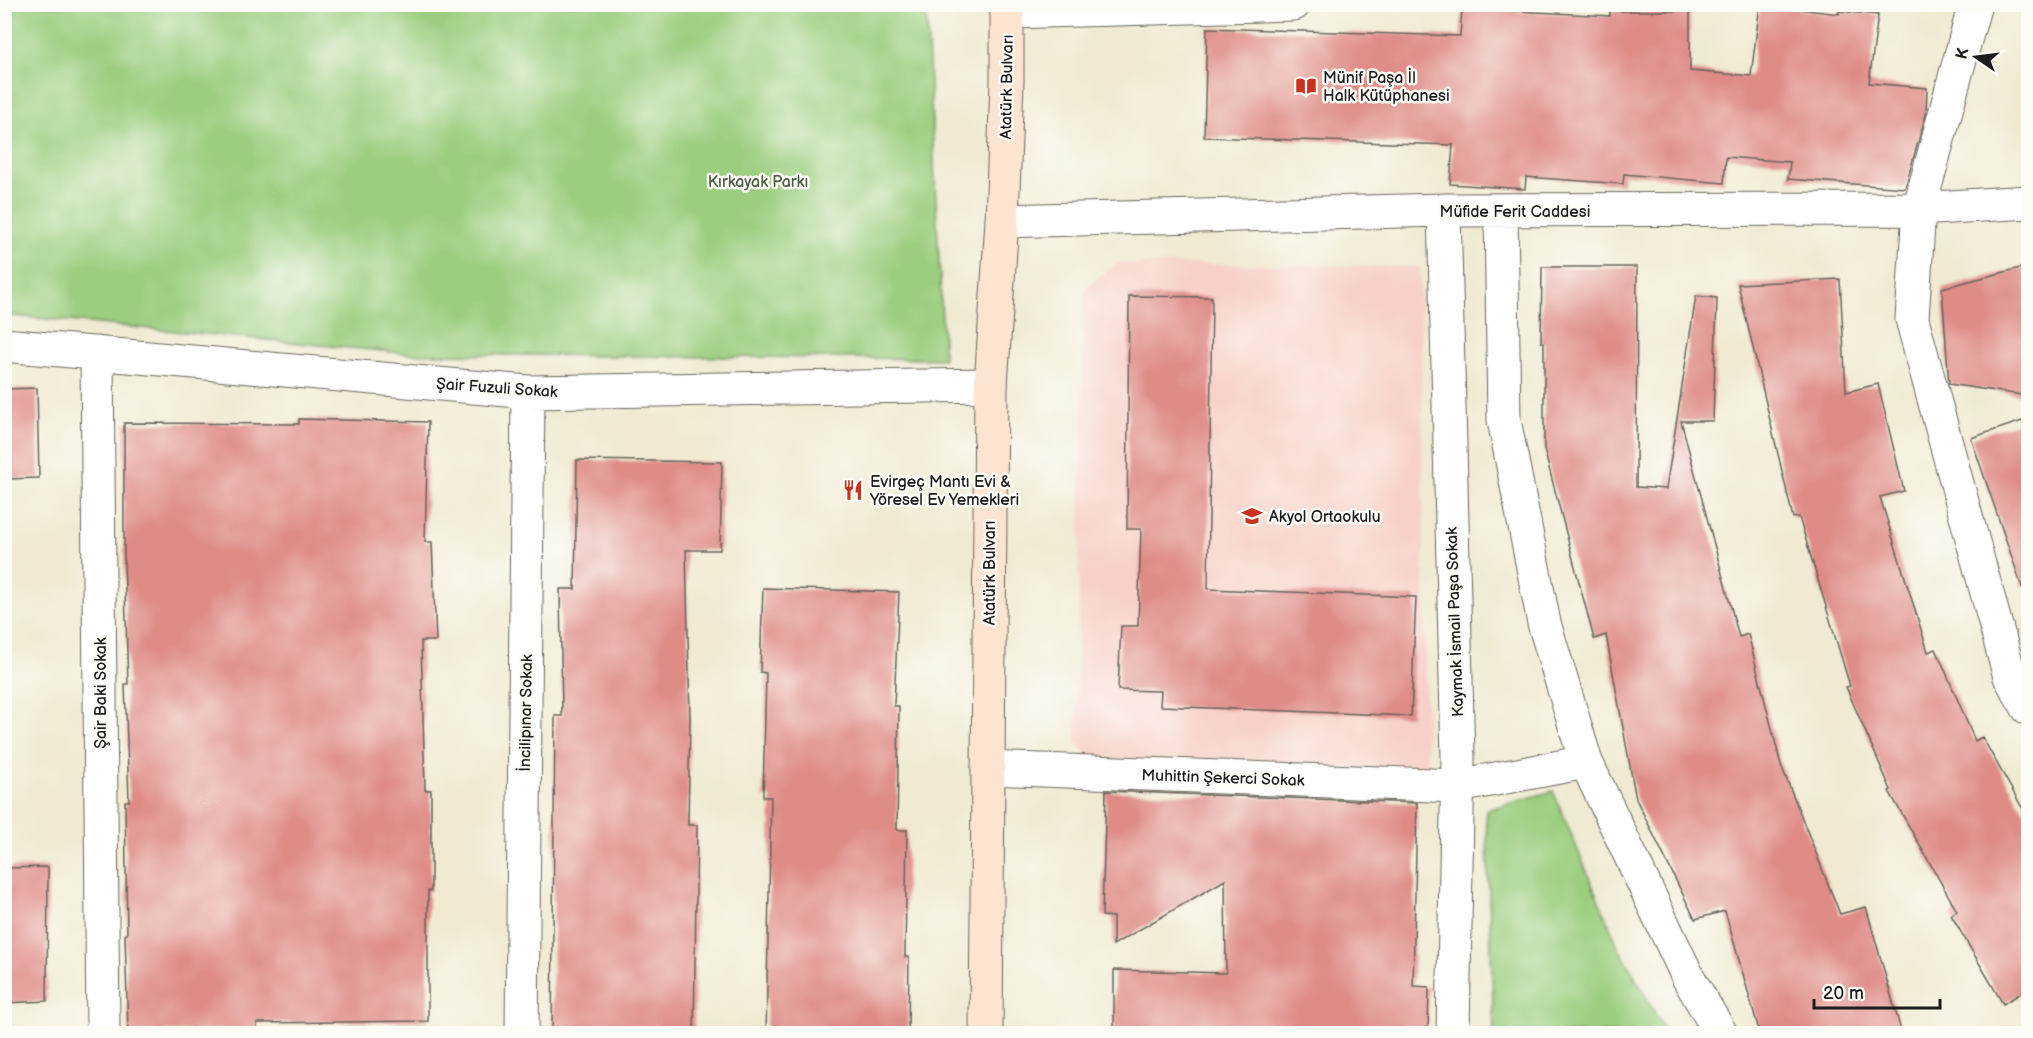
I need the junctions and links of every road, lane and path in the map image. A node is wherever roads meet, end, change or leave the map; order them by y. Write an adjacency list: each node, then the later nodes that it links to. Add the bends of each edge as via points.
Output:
1 (1294, 4): 3 (street)
2 (1975, 4): 5 (street)
3 (1007, 8): 8 (main road, Atatürk Bulvarı)
4 (2028, 202): 5 (street, Müfide Ferit Caddesi)
5 (1919, 209): 7 (street, Müfide Ferit Caddesi); 13 (street, via 1912,319 2010,677)
6 (1444, 210): 7 (street, Müfide Ferit Caddesi); 8 (street, Müfide Ferit Caddesi); 16 (street, Kaymak İsmail Paşa Sokak)
7 (1501, 211): 14 (street, via 1504,420 1544,623)
8 (1002, 221): 11 (main road, Atatürk Bulvarı)
9 (4, 345): 10 (street, Şair Fuzuli Sokak)
10 (97, 353): 12 (street, Şair Fuzuli Sokak); 17 (street, Şair Baki Sokak)
11 (991, 385): 12 (street, Şair Fuzuli Sokak); 15 (main road, Atatürk Bulvarı)
12 (528, 392): 18 (street, İncilipınar Sokak)
13 (2028, 708)
14 (1586, 762): 16 (street, Muhittin Şekerci Sokak); 21 (street, via 1688,977)
15 (988, 768): 16 (street, Muhittin Şekerci Sokak); 19 (main road, Atatürk Bulvarı)
16 (1458, 786): 20 (street, Kaymak İsmail Paşa Sokak)
17 (103, 1034)
18 (522, 1034)
19 (986, 1034)
20 (1453, 1034)
21 (1721, 1034)

